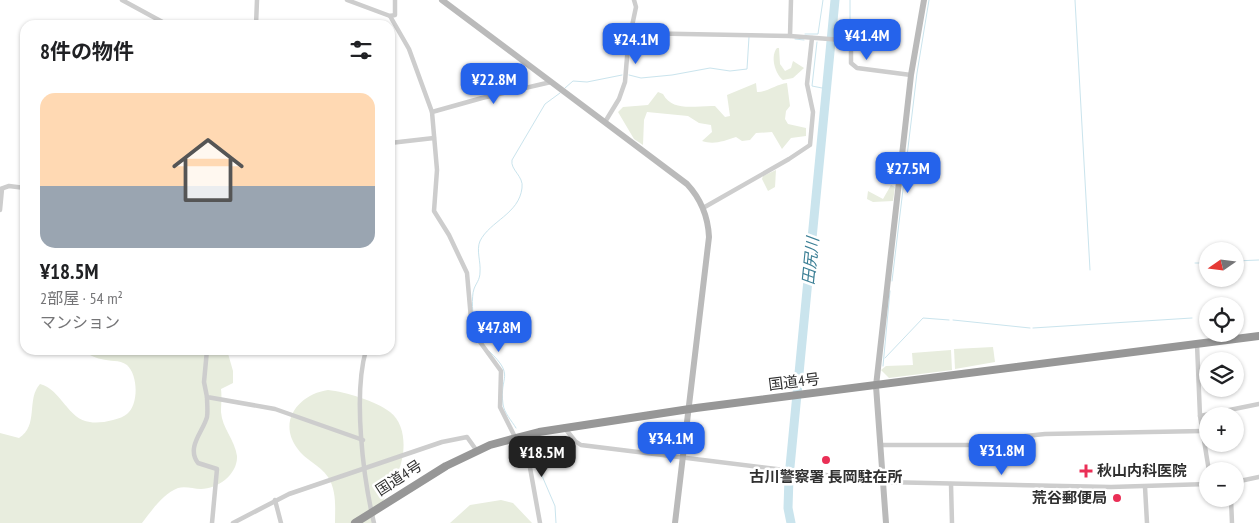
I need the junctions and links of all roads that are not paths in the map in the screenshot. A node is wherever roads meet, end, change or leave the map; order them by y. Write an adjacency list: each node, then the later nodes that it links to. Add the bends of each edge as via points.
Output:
1 (122, 0): 10 (street)
2 (257, 0): 11 (street)
3 (347, 0): 9 (street)
4 (395, 0): 9 (street, via 396,13)
5 (442, 0): 18 (street)
6 (634, 0): 14 (street, via 636,7)
7 (791, 0): 15 (street)
8 (924, 0): 17 (street)
9 (390, 16): 12 (street)
10 (159, 20)
11 (256, 20)
12 (392, 20)
13 (395, 25): 19 (street, via 409,49)
14 (631, 34): 15 (street); 20 (street, via 624,89)
15 (790, 36): 16 (street)
16 (812, 38): 17 (street, via 851,43 850,63 857,68); 25 (street, via 807,84 813,112 810,145)
17 (911, 75): 31 (street)
18 (551, 82): 19 (street); 20 (street)
19 (432, 112): 21 (street)
20 (605, 122): 25 (street, via 687,184)
21 (434, 138): 22 (street); 39 (street, via 437,170 434,210 467,273 475,334 501,371 500,407)
22 (395, 142)
23 (20, 187): 24 (street)
24 (1, 189): 26 (street)
25 (703, 208): 36 (street, via 709,237)
26 (0, 210)
27 (1259, 336): 28 (highway, 国道4号)
28 (1197, 344): 31 (highway, 国道4号); 34 (street)
29 (207, 355): 32 (street, via 204,382)
30 (365, 355): 40 (street, via 360,389)
31 (876, 386): 36 (highway, 国道4号); 41 (street)
32 (207, 397): 40 (street, via 275,409); 54 (street, via 207,416 195,442 194,456 198,463 217,469)
33 (1259, 404): 35 (street)
34 (1200, 407)
35 (1244, 407)
36 (690, 409): 37 (highway, 国道4号); 43 (street)
37 (564, 428): 39 (highway, 国道4号); 43 (street, via 581,445)
38 (1199, 432): 41 (street, via 1045,434 1006,438 982,445)
39 (518, 437): 42 (highway, 国道4号); 59 (street, via 530,462)
40 (362, 440): 44 (street)
41 (880, 445): 47 (street)
42 (477, 451): 44 (street, via 471,440 458,437); 53 (highway, 国道4号, via 424,478)
43 (683, 457): 47 (street); 60 (street)
44 (364, 470): 51 (street); 53 (street)
45 (1259, 477): 46 (street)
46 (1244, 480)
47 (883, 482): 48 (street); 61 (street)
48 (952, 484): 50 (street); 62 (street)
49 (1199, 485): 50 (street)
50 (1145, 488): 63 (street)
51 (276, 500): 55 (street); 56 (street)
52 (1231, 507): 64 (street)
53 (372, 512): 57 (highway, 国道4号); 58 (street)
54 (212, 523)
55 (233, 523)
56 (281, 523)
57 (354, 523)
58 (374, 523)
59 (540, 523)
60 (675, 523)
61 (886, 523)
62 (952, 523)
63 (1147, 523)
64 (1232, 523)

